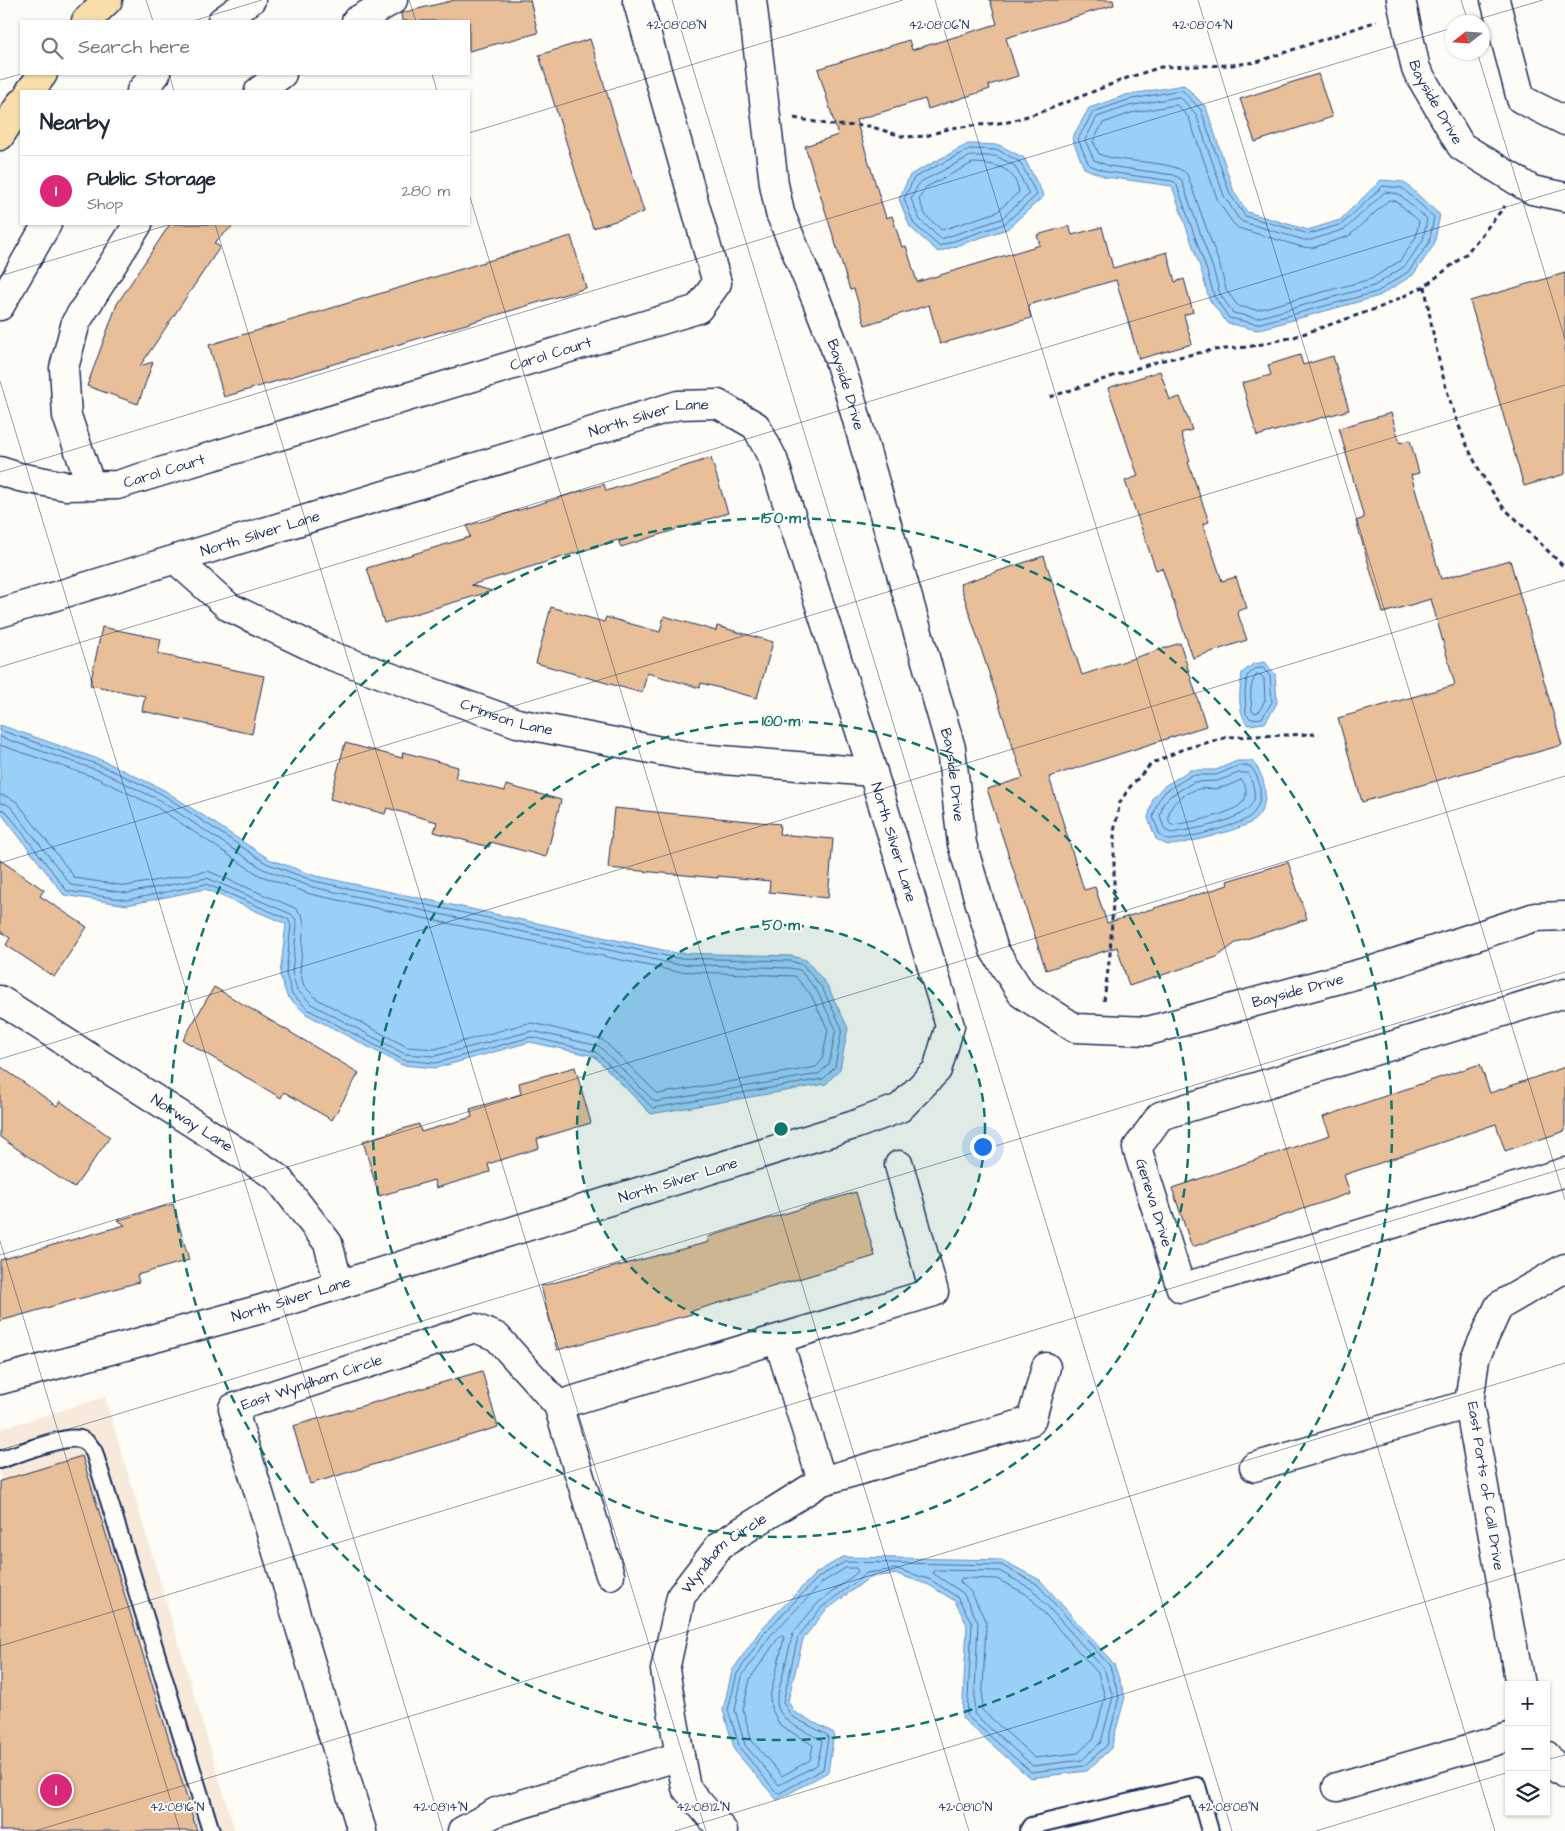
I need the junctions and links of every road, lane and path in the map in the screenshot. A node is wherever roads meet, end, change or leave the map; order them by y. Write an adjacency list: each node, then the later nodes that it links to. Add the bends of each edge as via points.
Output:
1 (108, 0): 8 (highway)
2 (251, 0): 9 (street)
3 (393, 0): 10 (street)
4 (637, 0): 29 (street, Carol Court, via 718,283 698,310 117,485)
5 (752, 0): 18 (street, Bayside Drive)
6 (1495, 0): 19 (street, via 1521,98)
7 (1402, 6): 18 (path, via 1257,62 1232,66 1161,67 1008,122 951,128 926,136 905,137 869,126 832,125); 21 (street, Bayside Drive, via 1416,69 1461,146)
8 (87, 20)
9 (223, 20)
10 (358, 20)
11 (42, 75): 14 (highway)
12 (155, 75): 15 (street)
13 (281, 75): 16 (street)
14 (31, 90)
15 (142, 90)
16 (260, 90)
17 (20, 105): 20 (highway)
18 (766, 112): 38 (street, Bayside Drive, via 780,213 820,308 849,392 951,748 962,844 994,950 1022,994 1075,1028)
19 (1565, 121)
20 (0, 136)
21 (1519, 182): 22 (street, Bayside Drive, via 1532,190); 25 (path, via 1503,210 1465,255)
22 (1565, 197)
23 (46, 225): 26 (street)
24 (137, 225): 29 (street, via 76,322 64,368 67,416)
25 (1425, 286): 27 (path, via 1381,307 1294,337 1159,361); 31 (path, via 1442,370 1459,426 1477,468 1499,502)
26 (0, 306)
27 (1050, 397)
28 (0, 471): 29 (street, Carol Court, via 66,486)
29 (91, 486)
30 (176, 560): 32 (street, North Silver Lane); 34 (street, Crimson Lane, via 229,606 329,655 517,722 697,758); 34 (street, North Silver Lane, via 678,405 718,404 756,426 773,459)
31 (1565, 568)
32 (0, 613)
33 (1315, 734): 38 (path, via 1228,737 1183,749 1151,764 1130,787 1120,802 1114,832 1110,954)
34 (873, 772): 42 (street, North Silver Lane, via 950,1026 937,1070 900,1108)
35 (1565, 916): 38 (street, Bayside Drive, via 1535,917 1372,970 1148,1031)
36 (1565, 993): 40 (street, Geneva Drive, via 1160,1116 1137,1148 1181,1288)
37 (0, 1000): 42 (street, Norway Lane, via 277,1177 328,1243)
38 (1100, 1029)
39 (899, 1165): 43 (street, via 934,1292)
40 (1565, 1172)
41 (1565, 1268): 46 (street, East Ports of Call Drive, via 1499,1306 1475,1358)
42 (339, 1285): 45 (street, North Silver Lane)
43 (778, 1339): 47 (street); 50 (street)
44 (1046, 1367): 50 (street, Wyndham Circle, via 1031,1421)
45 (0, 1380)
46 (1469, 1404): 49 (street); 52 (street, East Ports of Call Drive)
47 (558, 1405): 51 (street, East Wyndham Circle); 59 (street, East Wyndham Circle, via 497,1337 475,1328 234,1408)
48 (0, 1460): 58 (lane, via 61,1440 79,1439 88,1443 94,1452)
49 (1254, 1466)
50 (822, 1481): 54 (street, Wyndham Circle, via 720,1545 681,1596 665,1670)
51 (610, 1575)
52 (1519, 1681)
53 (1505, 1738): 57 (street)
54 (680, 1756): 60 (street, via 496,1812); 61 (street, Wyndham Circle, via 686,1788)
55 (1550, 1760): 56 (street)
56 (1565, 1774)
57 (1337, 1787)
58 (212, 1831)
59 (362, 1831)
60 (462, 1831)
61 (723, 1831)
62 (1028, 1831): 63 (lane, via 1030,1826 1196,1786)
63 (1210, 1831)

